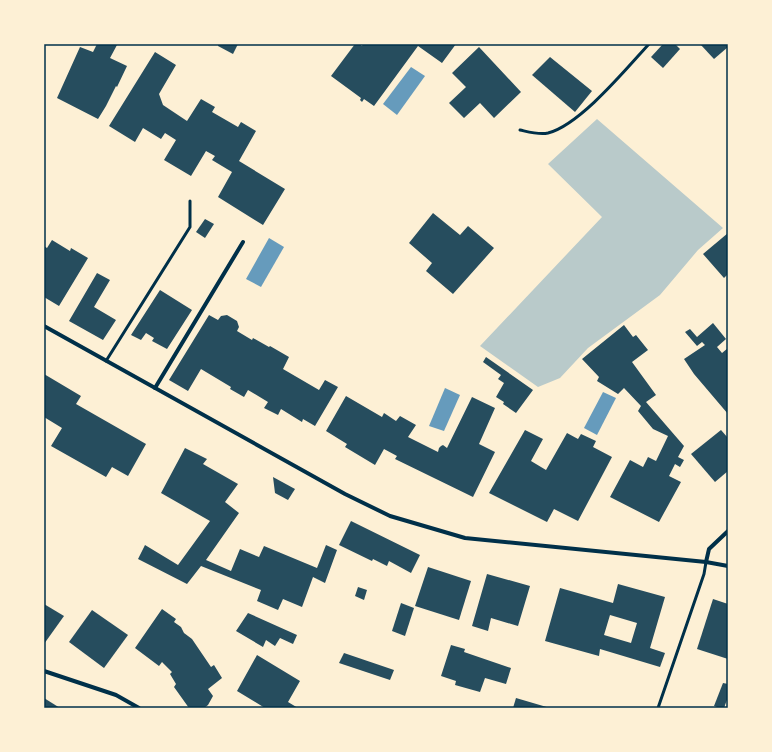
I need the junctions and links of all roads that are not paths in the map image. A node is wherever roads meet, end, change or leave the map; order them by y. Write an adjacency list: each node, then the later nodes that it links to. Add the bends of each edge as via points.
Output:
1 (649, 44): 2 (lane, via 597,99 567,124 547,133)
2 (520, 130)
3 (190, 200): 6 (lane, via 190,227)
4 (242, 242): 7 (street)
5 (44, 326): 6 (street)
6 (106, 361): 7 (street)
7 (155, 388): 9 (street, via 390,516 465,538)
8 (728, 532): 9 (street, via 709,549)
9 (706, 562): 10 (street); 13 (lane)
10 (728, 566)
11 (44, 671): 12 (street, via 116,696)
12 (139, 708)
13 (658, 708)

